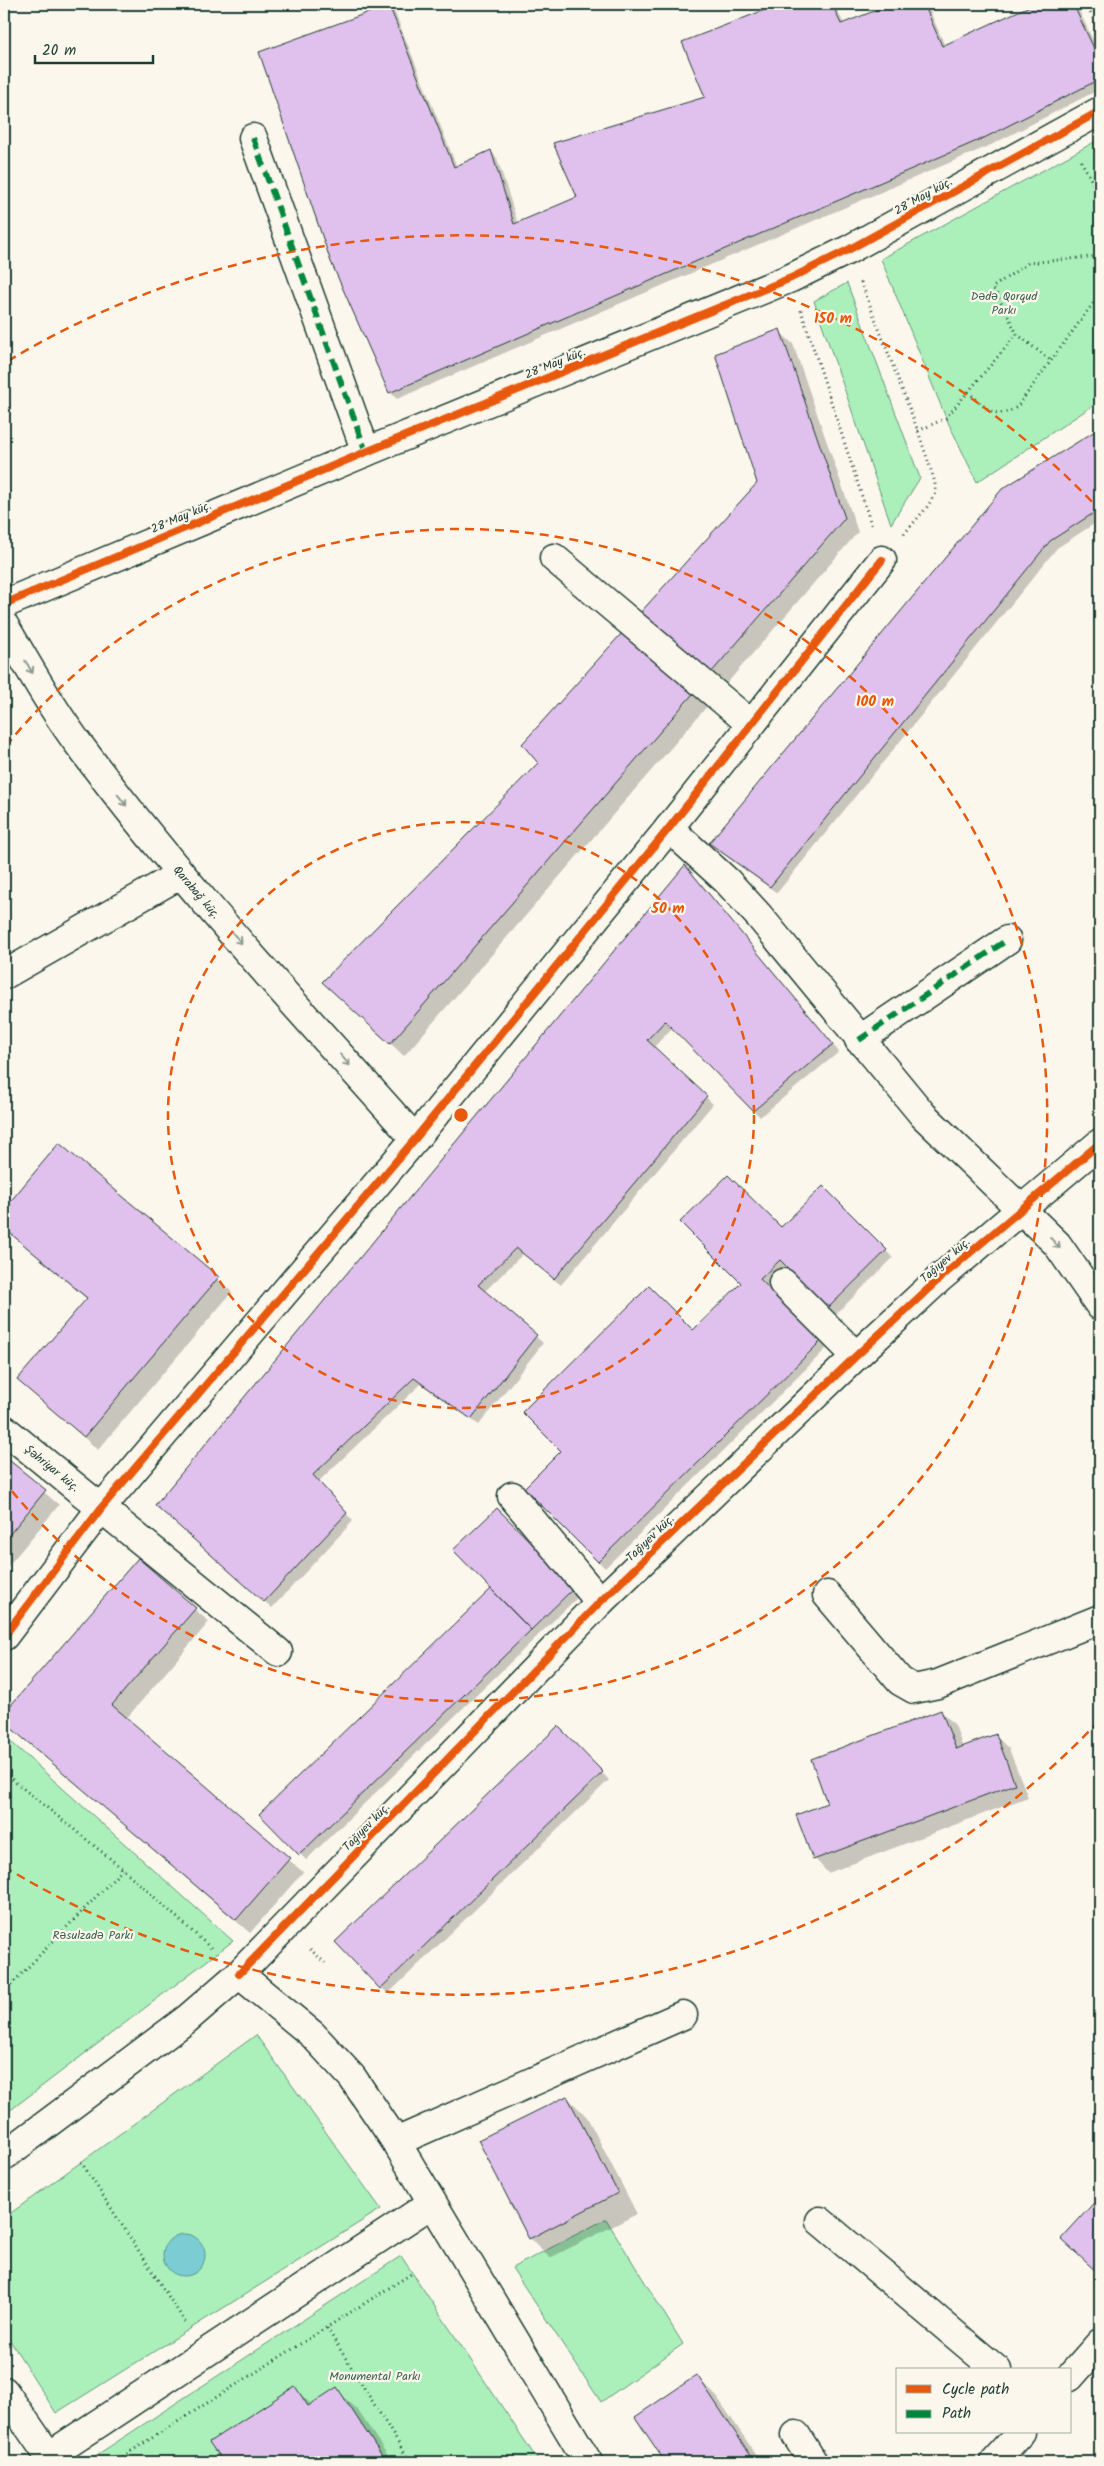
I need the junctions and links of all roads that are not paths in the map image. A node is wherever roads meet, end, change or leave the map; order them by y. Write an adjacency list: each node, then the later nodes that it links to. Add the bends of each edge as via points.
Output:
1 (1100, 111): 3 (street, 28 May küç., via 848,250 790,278)
2 (252, 138): 3 (street)
3 (366, 452): 6 (street, 28 May küç.)
4 (554, 558): 8 (street)
5 (882, 560): 8 (street)
6 (4, 604)
7 (4, 625): 10 (street, Qarabağ küç., one-way to 10, via 82,749)
8 (751, 724): 9 (street)
9 (669, 828): 13 (street, via 728,881); 14 (street)
10 (181, 874): 12 (street); 14 (street, Qarabağ küç., one-way to 14)
11 (1007, 940): 13 (street)
12 (4, 975)
13 (859, 1040): 16 (street, via 923,1115)
14 (415, 1139): 22 (street)
15 (1100, 1143): 16 (street, Tağıyev küç.)
16 (1021, 1208): 18 (street, one-way to 18, via 1057,1244); 19 (street, Tağıyev küç.)
17 (783, 1283): 19 (street)
18 (1100, 1306)
19 (856, 1356): 24 (street, Tağıyev küç.)
20 (4, 1429): 22 (street, Şəhriyar küç.)
21 (512, 1496): 24 (street)
22 (102, 1507): 26 (street); 27 (street, Şəhriyar küç.)
23 (827, 1595): 25 (street, via 900,1681 914,1689 938,1684)
24 (600, 1602): 28 (street, Tağıyev küç.)
25 (1100, 1619)
26 (4, 1636)
27 (278, 1652)
28 (239, 1974): 30 (street, via 313,2035 352,2077); 31 (street, Tağıyev küç., via 187,2019)
29 (684, 2015): 30 (street)
30 (396, 2142): 32 (street)
31 (4, 2156)
32 (431, 2204): 40 (street); 41 (street)
33 (820, 2221): 35 (street)
34 (1100, 2343): 36 (street)
35 (995, 2368)
36 (1072, 2375)
37 (4, 2391): 40 (street)
38 (1019, 2434): 43 (street)
39 (796, 2435): 42 (street)
40 (51, 2459)
41 (588, 2462)
42 (813, 2462)
43 (994, 2462)

